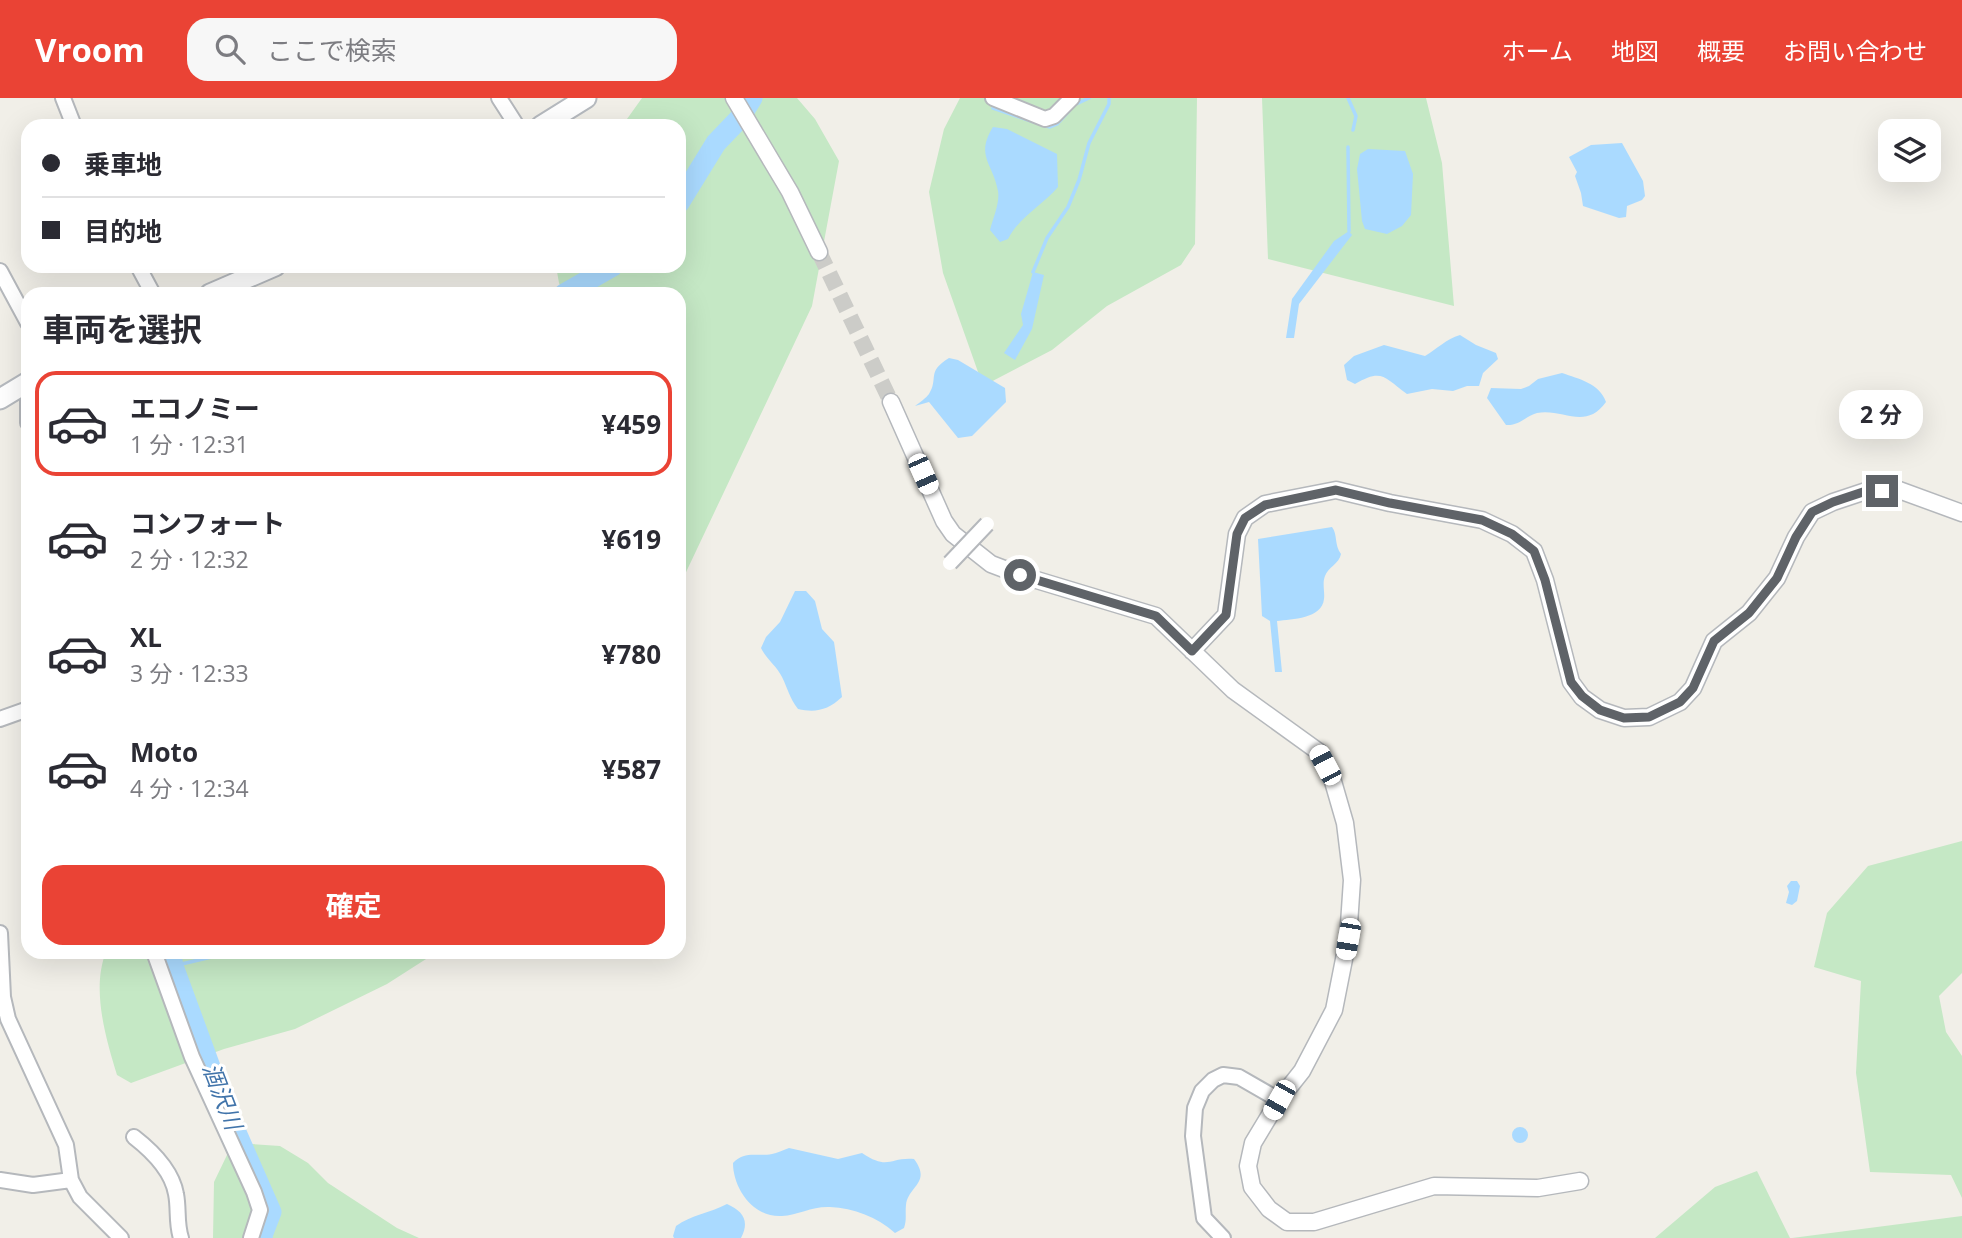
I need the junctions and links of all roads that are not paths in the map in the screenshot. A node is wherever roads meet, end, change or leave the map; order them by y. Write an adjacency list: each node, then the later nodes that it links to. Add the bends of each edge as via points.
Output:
1 (63, 98): 7 (street)
2 (499, 98): 8 (street)
3 (586, 98): 9 (main road)
4 (734, 98): 10 (street, via 790,192)
5 (993, 98): 6 (street, via 1045,119 1055,116)
6 (1072, 98)
7 (71, 119)
8 (512, 119)
9 (552, 119)
10 (819, 252)
11 (0, 271): 14 (street)
12 (260, 273): 13 (main road)
13 (229, 287)
14 (21, 310)
15 (21, 386): 16 (main road)
16 (0, 399)
17 (891, 402): 21 (street, via 953,534 991,564 1156,616)
18 (1962, 513): 21 (street, via 1899,491 1866,491 1812,512 1777,578 1749,613 1714,641 1693,688 1680,702 1649,717 1624,718 1600,710 1571,682 1534,551 1512,534 1482,520 1336,490 1265,505 1245,518 1237,534 1226,615)
19 (987, 524): 20 (street, bridge)
20 (950, 563)
21 (1192, 651): 26 (street, via 1233,690 1319,752 1345,823 1352,880 1348,939 1334,1010 1302,1071)
22 (21, 712): 23 (street)
23 (0, 719)
24 (0, 933): 28 (street, via 8,1019 66,1145)
25 (157, 959): 33 (street, via 192,1057 254,1192 260,1210)
26 (1279, 1100): 30 (street, via 1254,1143 1248,1166 1252,1187 1269,1209 1287,1222 1314,1222 1434,1186 1538,1188); 34 (street, via 1239,1077 1223,1075 1202,1091 1195,1108 1193,1136 1205,1218)
27 (135, 1138): 32 (street, via 153,1151 176,1192)
28 (71, 1180): 29 (street, via 33,1185); 31 (street, via 80,1196)
29 (0, 1181)
30 (1580, 1181)
31 (121, 1238)
32 (181, 1238)
33 (251, 1238)
34 (1223, 1238)

